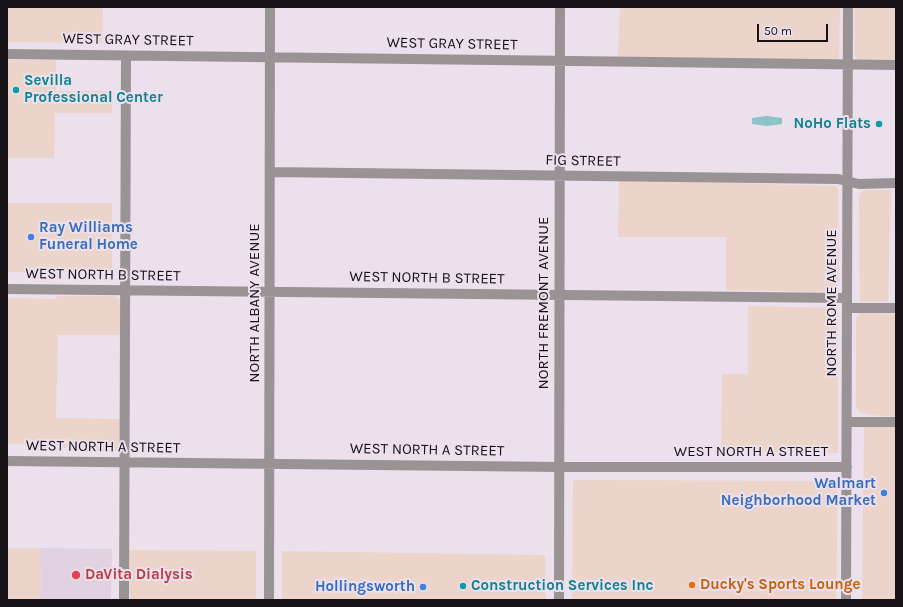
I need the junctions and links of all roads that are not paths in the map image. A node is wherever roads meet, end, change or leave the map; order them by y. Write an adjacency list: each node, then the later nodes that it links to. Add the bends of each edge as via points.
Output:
1 (270, 7): 6 (street, NORTH ALBANY AVENUE)
2 (560, 7): 7 (street, NORTH FREMONT AVENUE)
3 (848, 7): 8 (street, NORTH ROME AVENUE)
4 (7, 54): 5 (street, WEST GRAY STREET)
5 (126, 56): 6 (street, WEST GRAY STREET); 15 (street)
6 (270, 57): 7 (street, WEST GRAY STREET); 10 (street, NORTH ALBANY AVENUE)
7 (560, 61): 8 (street, WEST GRAY STREET); 11 (street, NORTH FREMONT AVENUE)
8 (848, 65): 9 (street, WEST GRAY STREET); 12 (street, NORTH ROME AVENUE)
9 (896, 65)
10 (270, 172): 11 (street, FIG STREET); 16 (street, NORTH ALBANY AVENUE)
11 (559, 176): 12 (street, FIG STREET); 17 (street, NORTH FREMONT AVENUE)
12 (847, 181): 13 (street, FIG STREET, via 859,184); 18 (street, NORTH ROME AVENUE)
13 (896, 183)
14 (7, 289): 15 (street, WEST NORTH B STREET)
15 (125, 290): 16 (street, WEST NORTH B STREET); 23 (street)
16 (270, 292): 17 (street, WEST NORTH B STREET); 24 (street, NORTH ALBANY AVENUE)
17 (559, 295): 18 (street, WEST NORTH B STREET); 25 (street, NORTH FREMONT AVENUE)
18 (847, 303): 19 (street, WEST NORTH B STREET); 20 (street, NORTH ROME AVENUE)
19 (896, 308)
20 (847, 422): 21 (street); 26 (street, NORTH ROME AVENUE)
21 (896, 422)
22 (7, 461): 23 (street, WEST NORTH A STREET)
23 (125, 462): 24 (street, WEST NORTH A STREET); 27 (street)
24 (270, 464): 25 (street, WEST NORTH A STREET); 28 (street, NORTH ALBANY AVENUE)
25 (559, 467): 26 (street, WEST NORTH A STREET); 29 (street, NORTH FREMONT AVENUE)
26 (847, 467): 30 (street, NORTH ROME AVENUE)
27 (124, 600)
28 (269, 600)
29 (558, 600)
30 (846, 600)

